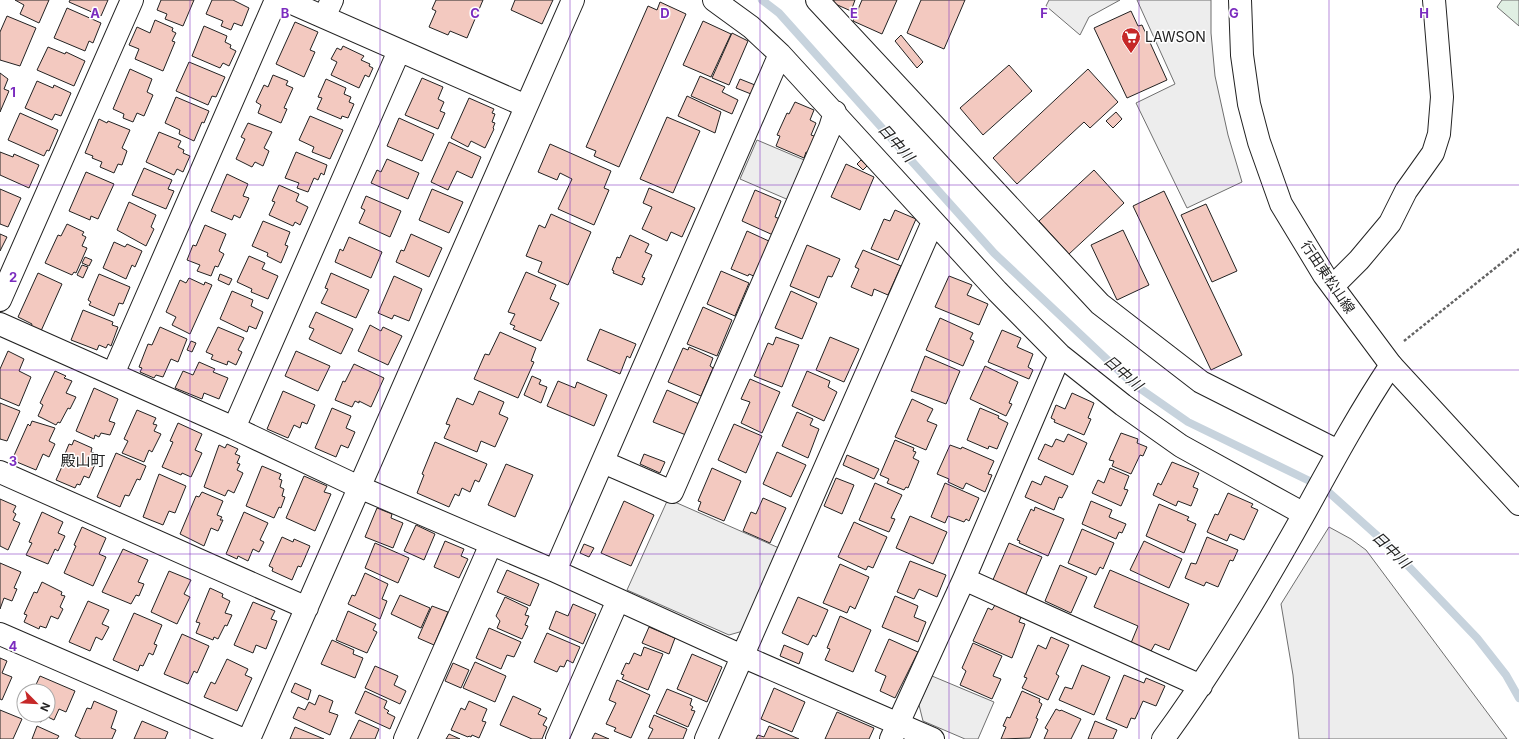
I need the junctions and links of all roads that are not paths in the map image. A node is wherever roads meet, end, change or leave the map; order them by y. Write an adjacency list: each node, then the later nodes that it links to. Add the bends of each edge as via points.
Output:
1 (132, 0): 16 (street)
2 (276, 0): 20 (street)
3 (285, 0): 9 (street)
4 (573, 0): 12 (street)
5 (714, 0): 11 (street)
6 (817, 0): 22 (street, via 1100,304 1201,382)
7 (1240, 0): 15 (street, 行田東松山線, via 1243,62 1249,104 1259,142 1281,204)
8 (1434, 0): 15 (street, via 1442,97 1439,134 1433,153 1406,191 1390,223)
9 (328, 8): 10 (street)
10 (399, 51): 12 (street); 21 (street)
11 (780, 54): 13 (street); 23 (street)
12 (526, 106): 25 (street)
13 (835, 112): 14 (street); 23 (street, via 827,136 672,492)
14 (933, 222): 18 (street); 34 (street)
15 (1333, 286): 19 (street, 行田東松山線)
16 (0, 300)
17 (0, 324): 20 (street)
18 (1060, 355): 27 (street, via 1123,405 1181,446); 30 (street)
19 (1387, 360): 22 (street); 26 (street, 行田東松山線)
20 (112, 374): 21 (street)
21 (234, 428): 25 (street)
22 (1338, 451): 27 (street)
23 (603, 462): 29 (street)
24 (0, 472): 32 (street)
25 (359, 487): 28 (street); 32 (street)
26 (1519, 504)
27 (1304, 514): 35 (street)
28 (491, 544): 29 (street); 39 (street)
29 (555, 570): 31 (street)
30 (964, 579): 35 (street); 36 (street)
31 (618, 600): 34 (street); 40 (street)
32 (307, 608): 38 (street)
33 (0, 634): 37 (street)
34 (742, 656): 36 (street); 41 (street)
35 (1201, 686): 43 (street)
36 (894, 731): 42 (street)
37 (242, 739)
38 (249, 739)
39 (405, 739)
40 (557, 739)
41 (706, 739)
42 (933, 739)
43 (1163, 739)

